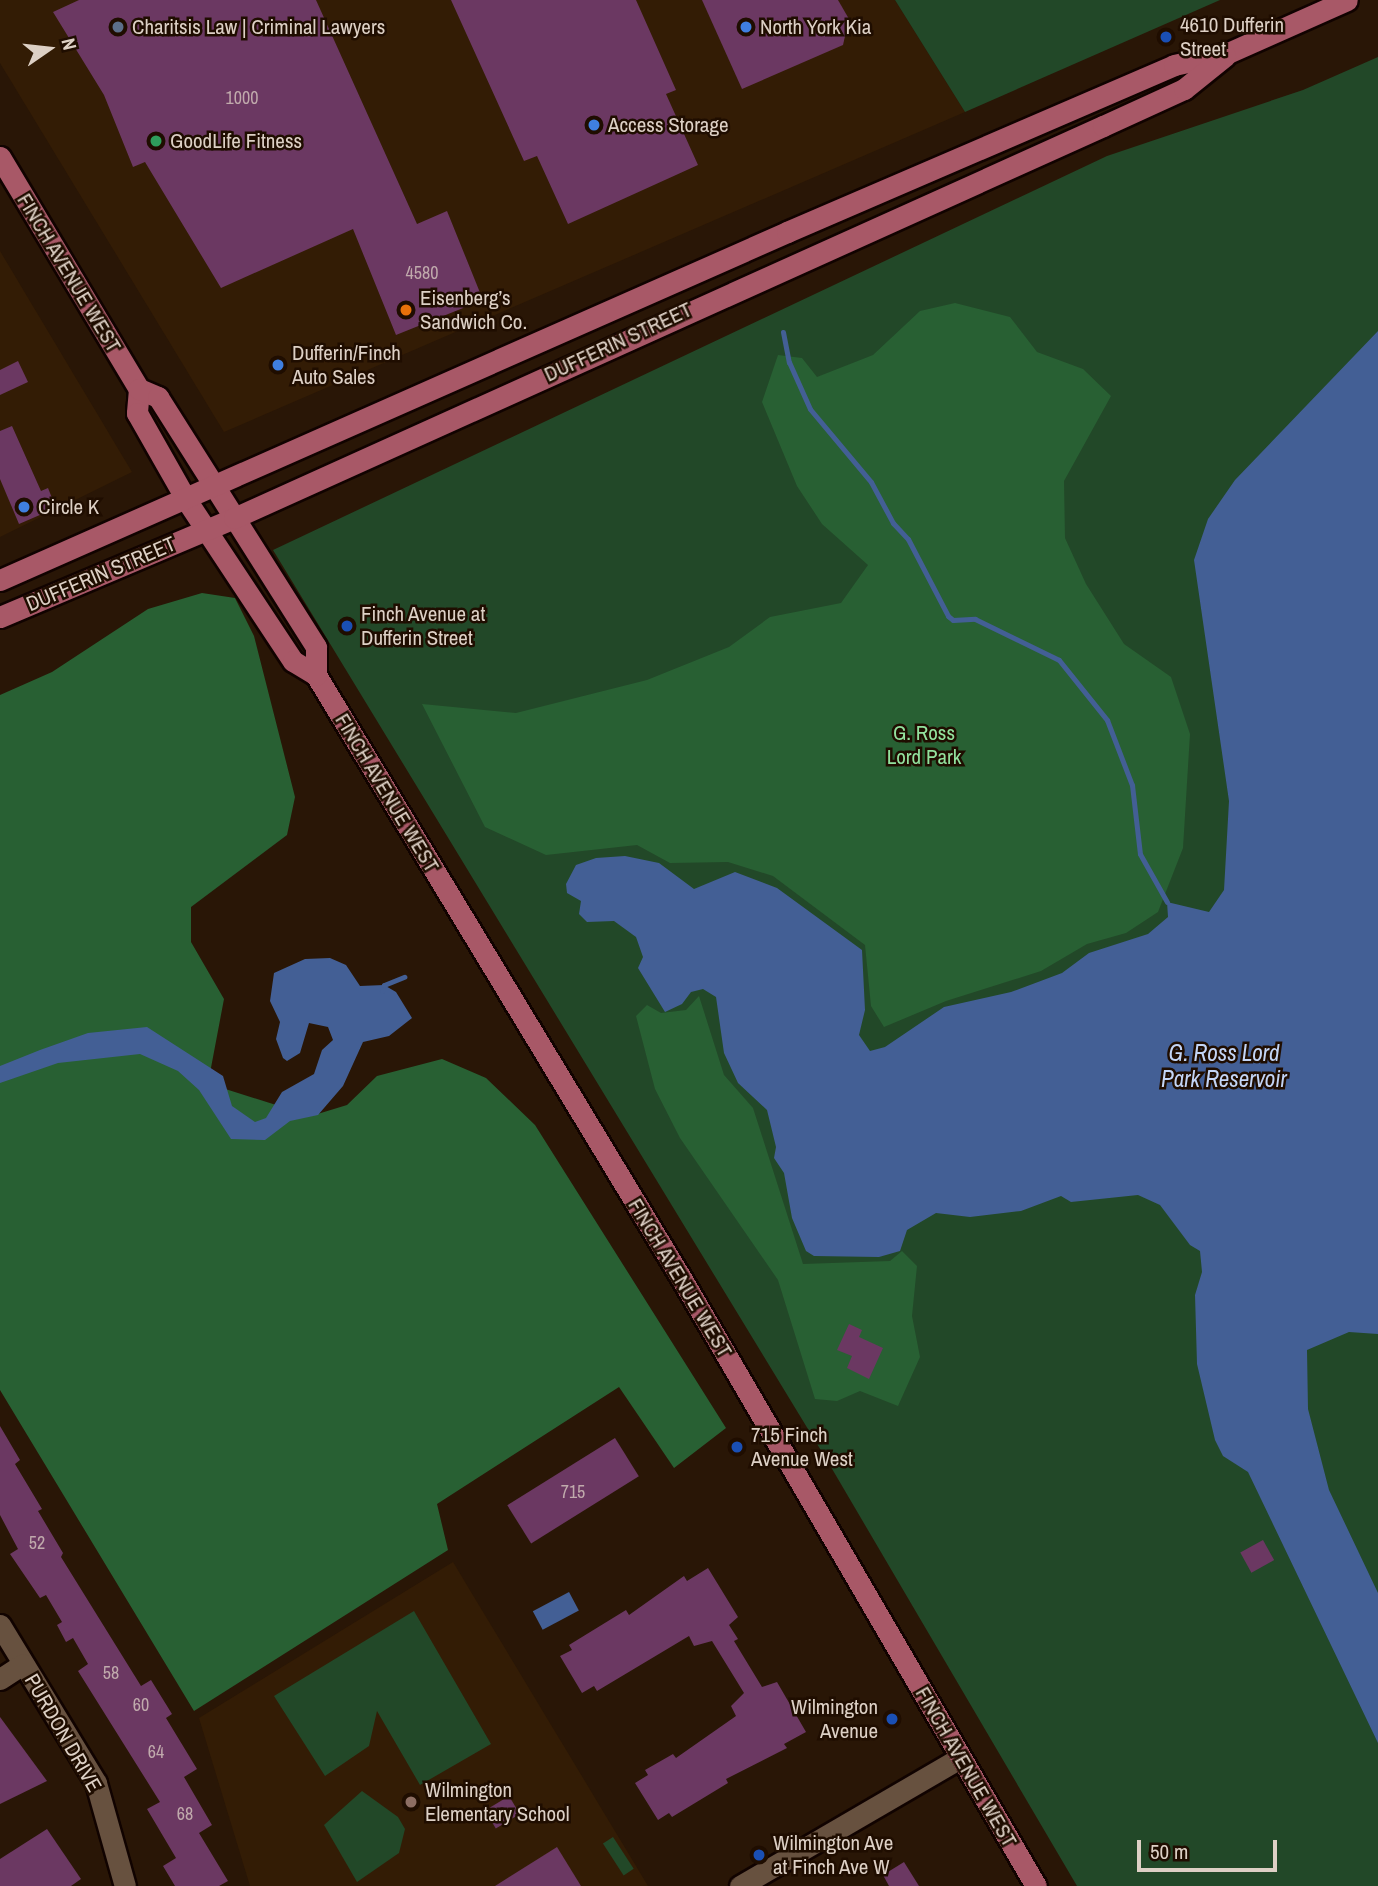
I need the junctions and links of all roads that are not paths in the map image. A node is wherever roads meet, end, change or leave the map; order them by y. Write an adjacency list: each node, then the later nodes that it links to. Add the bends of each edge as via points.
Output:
1 (1347, 0): 2 (main road, DUFFERIN STREET)
2 (1228, 53): 5 (main road, DUFFERIN STREET, via 1174,65 787,232); 7 (main road, DUFFERIN STREET, via 1184,89)
3 (0, 157): 4 (main road, FINCH AVENUE WEST)
4 (139, 389): 5 (main road, FINCH AVENUE WEST, via 158,397); 6 (main road, FINCH AVENUE WEST, via 137,413)
5 (215, 489): 6 (main road, DUFFERIN STREET); 7 (main road, FINCH AVENUE WEST)
6 (187, 501): 8 (main road, FINCH AVENUE WEST); 9 (main road, DUFFERIN STREET)
7 (234, 518): 8 (main road, DUFFERIN STREET); 11 (main road, FINCH AVENUE WEST, via 316,647)
8 (206, 529): 10 (main road, DUFFERIN STREET); 11 (main road, FINCH AVENUE WEST, via 293,661)
9 (0, 580)
10 (0, 617)
11 (316, 675): 15 (main road, FINCH AVENUE WEST, via 683,1281)
12 (0, 1625): 13 (street, PURDON DRIVE)
13 (23, 1664): 14 (street); 16 (street, PURDON DRIVE, via 96,1783)
14 (0, 1679)
15 (960, 1758): 17 (street); 18 (main road, FINCH AVENUE WEST)
16 (125, 1886)
17 (741, 1886)
18 (1036, 1886)

